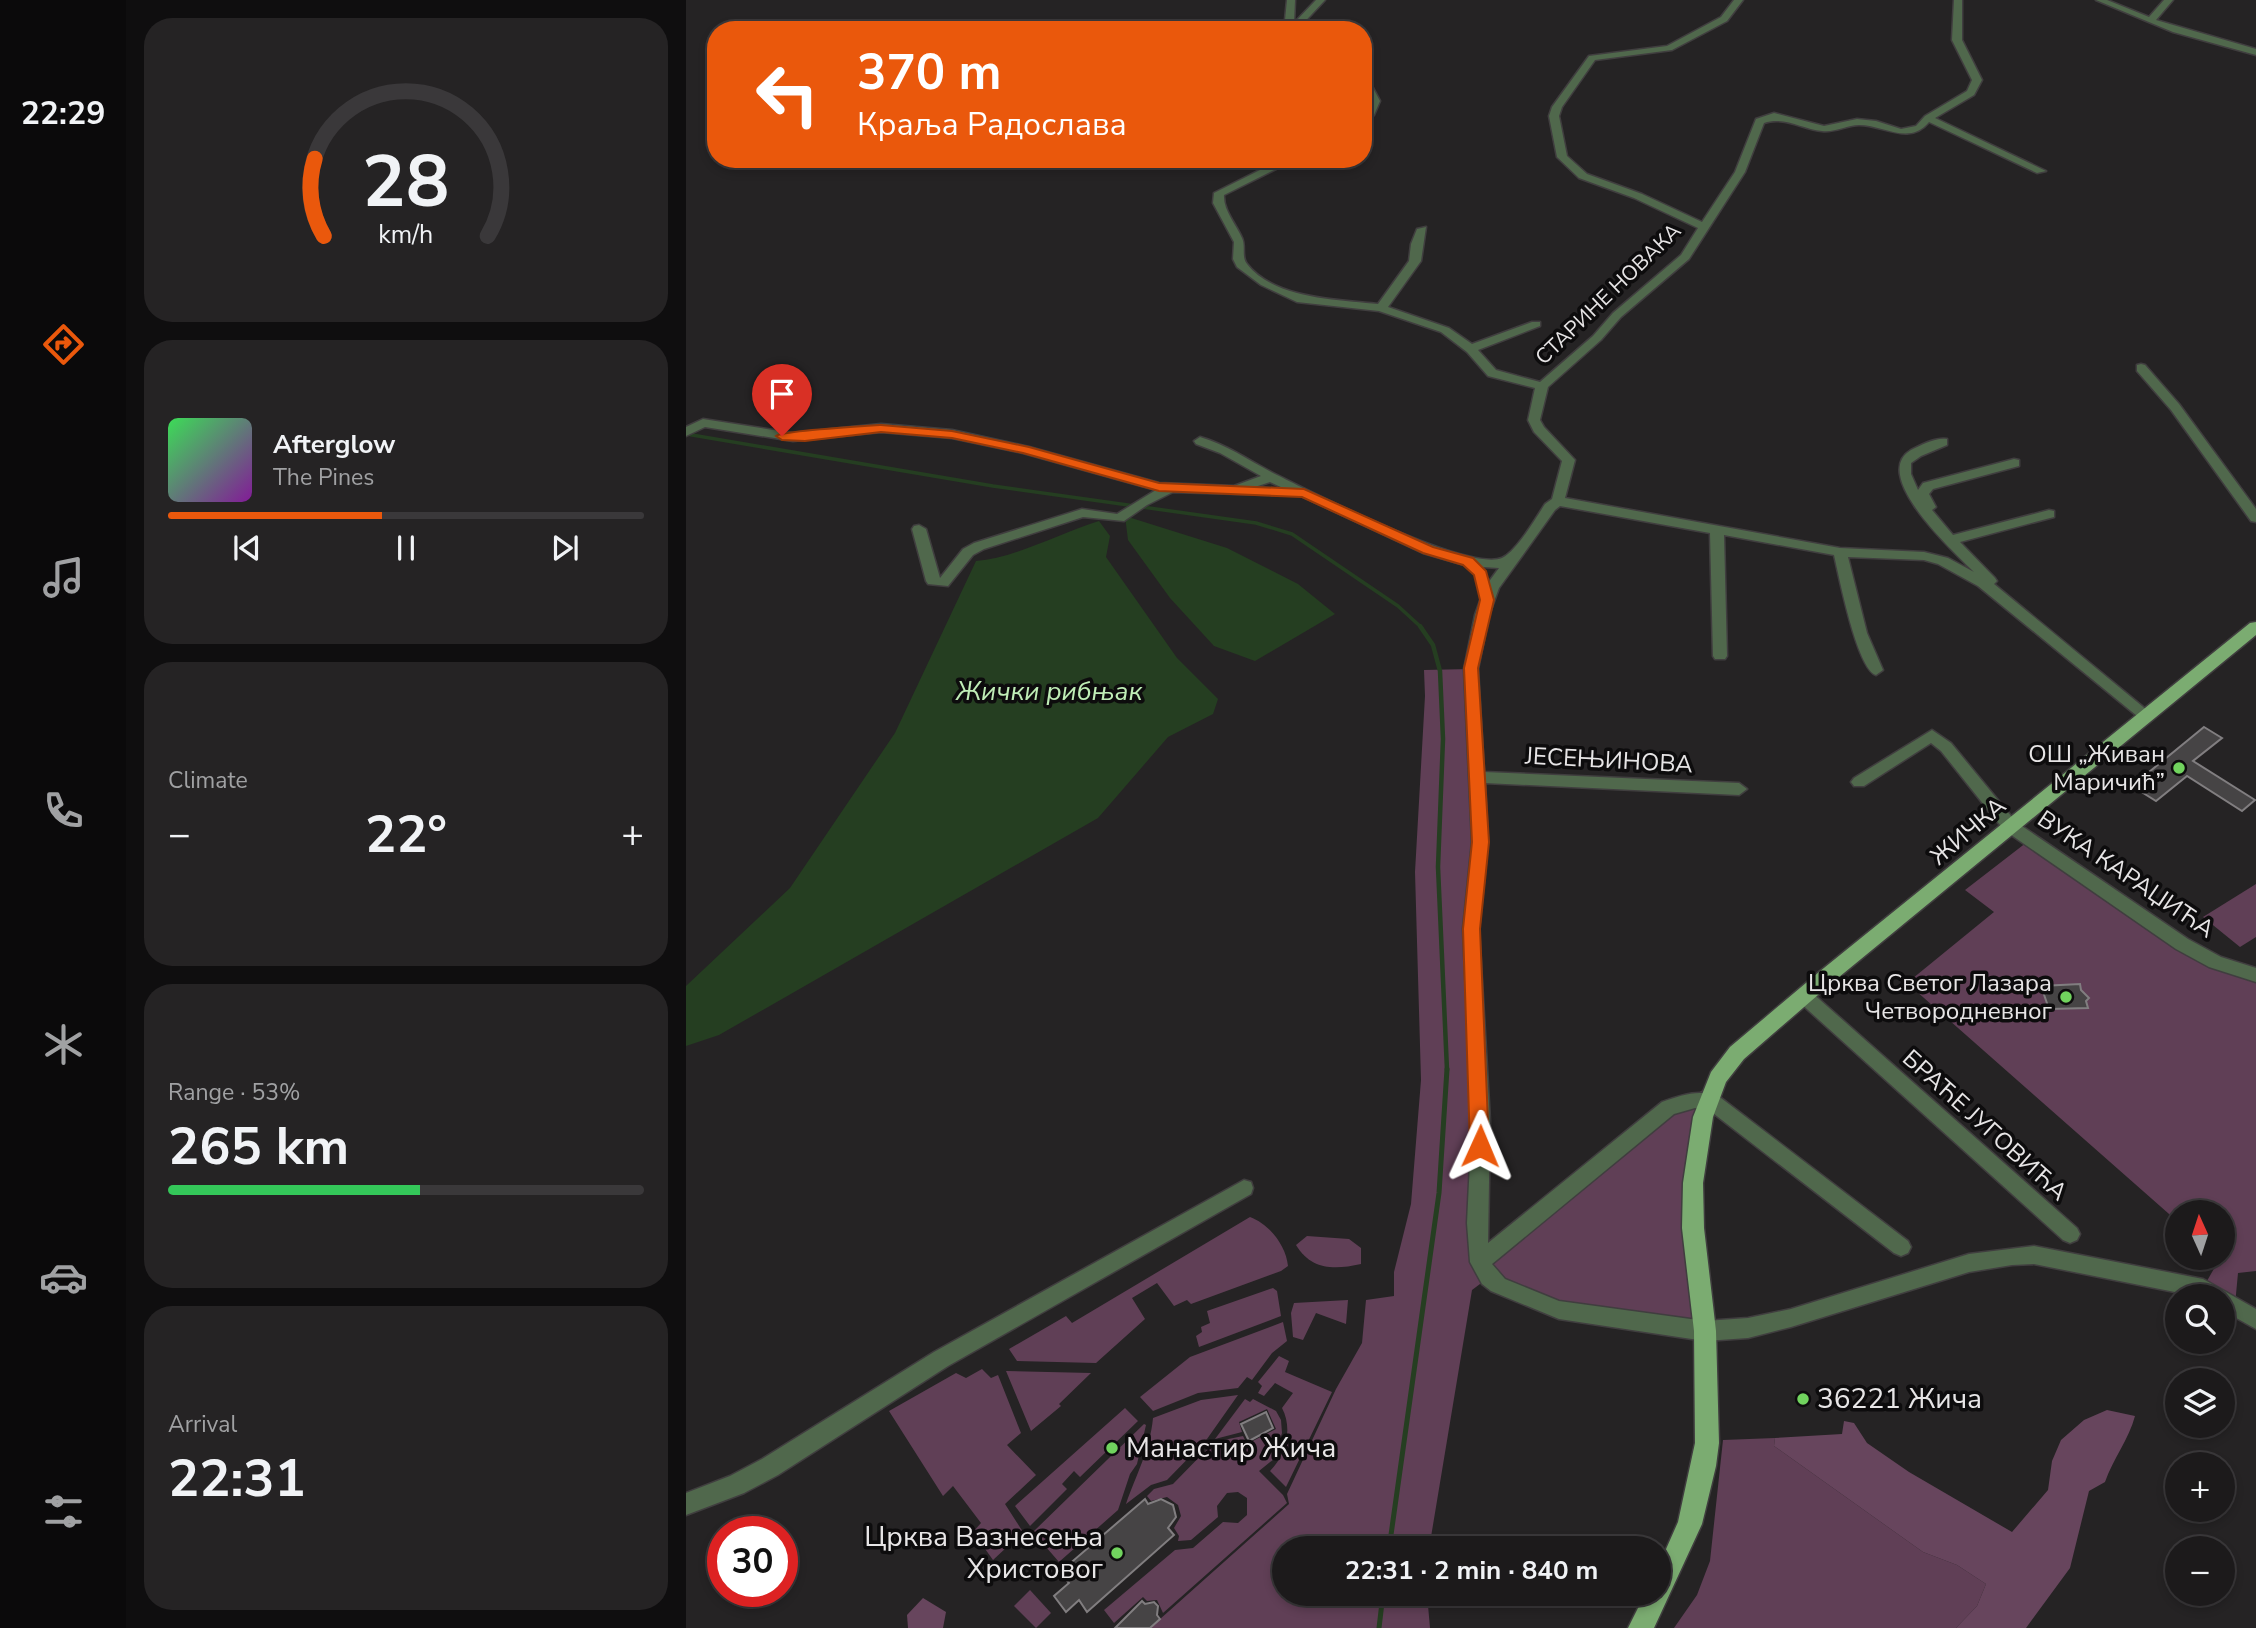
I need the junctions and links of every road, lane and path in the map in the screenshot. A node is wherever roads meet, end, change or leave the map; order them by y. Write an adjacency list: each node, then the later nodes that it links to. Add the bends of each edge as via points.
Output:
1 (1291, 0): 7 (street)
2 (1321, 0): 8 (street)
3 (1739, 0): 14 (street, СТАРИНЕ НОВАКА, via 1724,19 1669,48 1592,58 1554,116 1562,157 1583,176)
4 (1958, 0): 11 (street, via 1957,40 1975,75 1976,87)
5 (2101, 0): 9 (street)
6 (2169, 0): 9 (street)
7 (1290, 21)
8 (1299, 21)
9 (2150, 21): 10 (street)
10 (2256, 52)
11 (1928, 118): 13 (street); 14 (street, via 1919,128 1900,132 1857,122 1824,129 1774,116 1759,121 1740,172)
12 (1272, 168): 16 (street, via 1219,193 1218,203 1238,242 1239,259 1253,275 1301,300)
13 (2041, 172)
14 (1706, 228): 20 (street, СТАРИНЕ НОВАКА, via 1685,257)
15 (1422, 229): 16 (street, via 1415,261)
16 (1381, 308): 18 (street, via 1445,330)
17 (1536, 324): 18 (street)
18 (1471, 349): 20 (street, via 1492,373)
19 (2141, 368): 31 (street)
20 (1542, 386): 29 (street, СТАРИНЕ НОВАКА, via 1534,420 1570,460)
21 (687, 431): 26 (street, via 698,423 793,438 881,428 952,434)
22 (1200, 441): 25 (street)
23 (1943, 442): 38 (street, via 1906,460 1904,475 1932,519)
24 (2014, 463): 34 (street, via 1924,490 1933,513)
25 (1271, 477): 27 (street); 28 (street)
26 (1171, 488): 27 (street); 33 (street, via 1119,517 1076,514 979,546 968,552 943,583 933,581)
27 (1224, 491): 28 (street)
28 (1304, 493): 37 (street, via 1428,550)
29 (1558, 501): 32 (street); 36 (street)
30 (2049, 514): 34 (street)
31 (2256, 518)
32 (1717, 529): 35 (street); 42 (street)
33 (919, 530)
34 (1957, 538): 38 (street, via 1975,558)
35 (1840, 552): 40 (street, via 1943,561); 43 (street, via 1860,634)
36 (1516, 556): 37 (street, via 1503,563); 39 (street)
37 (1468, 562): 39 (street, via 1481,574)
38 (1974, 564): 40 (street)
39 (1487, 600): 45 (street, via 1471,668)
40 (2008, 602): 44 (street)
41 (2256, 627): 44 (main road, ЖИЧКА)
42 (1720, 656)
43 (1877, 670)
44 (2147, 716): 48 (main road, ЖИЧКА)
45 (1476, 777): 47 (street, ЈЕСЕЊИНОВА); 55 (street, via 1480,842 1471,929 1481,1121)
46 (1859, 782): 48 (street, ВУКА КАРАЏИЋА, via 1932,735)
47 (1738, 789)
48 (2010, 826): 49 (street, ВУКА КАРАЏИЋА, via 2182,944 2215,962); 50 (main road, ЖИЧКА)
49 (2256, 975)
50 (1804, 996): 51 (main road, ЖИЧКА, via 1737,1054 1718,1078); 53 (street, БРАЋЕ ЈУГОВИЋА)
51 (1709, 1101): 54 (street); 55 (street, via 1668,1108); 59 (main road, ЖИЧКА, via 1696,1149 1693,1183 1693,1228)
52 (1244, 1188): 60 (street, via 941,1359 770,1466)
53 (2070, 1234)
54 (1901, 1247)
55 (1480, 1262): 59 (street, via 1498,1285 1559,1310)
56 (2178, 1284): 59 (street, via 2034,1255 1969,1263 1791,1318)
57 (2235, 1307): 58 (street)
58 (2256, 1320)
59 (1705, 1331): 61 (main road, ЖИЧКА, via 1704,1466 1690,1524)
60 (686, 1504)
61 (1671, 1566)
62 (1652, 1606): 63 (main road, ЖИЧКА)
63 (1641, 1628)

